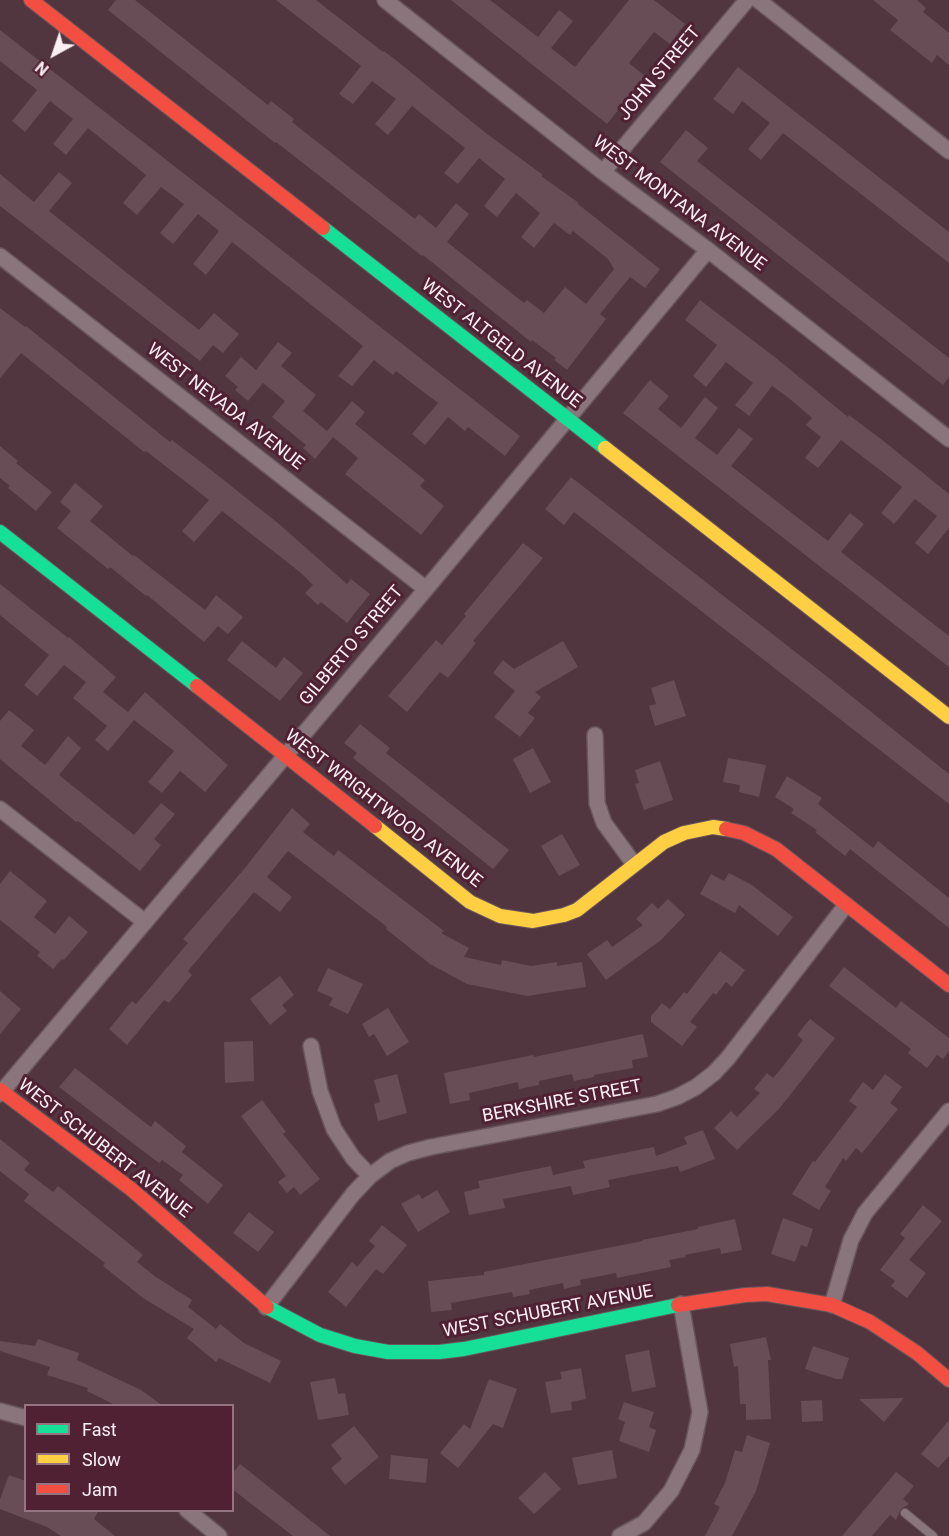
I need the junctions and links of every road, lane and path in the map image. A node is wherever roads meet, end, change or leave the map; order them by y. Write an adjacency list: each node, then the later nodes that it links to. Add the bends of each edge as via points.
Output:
1 (31, 0): 9 (street, WEST ALTGELD AVENUE)
2 (385, 0): 6 (street, WEST MONTANA AVENUE)
3 (747, 0): 6 (street, JOHN STREET)
4 (758, 0): 5 (street)
5 (949, 151)
6 (603, 172): 7 (street, WEST MONTANA AVENUE)
7 (708, 250): 9 (street, GILBERTO STREET); 10 (street, WEST MONTANA AVENUE)
8 (0, 256): 12 (street, WEST NEVADA AVENUE)
9 (567, 418): 12 (street, GILBERTO STREET); 13 (street, WEST ALTGELD AVENUE)
10 (949, 439)
11 (0, 532): 15 (street, WEST WRIGHTWOOD AVENUE)
12 (426, 589): 15 (street, GILBERTO STREET)
13 (949, 717)
14 (595, 735): 17 (street, via 597,803 604,822)
15 (285, 754): 17 (street, WEST WRIGHTWOOD AVENUE, via 470,902 500,916 533,921 570,913); 19 (street, GILBERTO STREET)
16 (0, 809): 19 (street)
17 (634, 864): 18 (street, WEST WRIGHTWOOD AVENUE, via 664,842 713,827 744,833 776,849)
18 (846, 904): 20 (street, WEST WRIGHTWOOD AVENUE); 24 (street, BERKSHIRE STREET, via 728,1058 696,1087 647,1106 408,1153)
19 (145, 922): 22 (street, GILBERTO STREET)
20 (949, 985)
21 (311, 1046): 24 (street, via 320,1091 334,1129)
22 (1, 1092): 27 (street, WEST SCHUBERT AVENUE, via 131,1189)
23 (949, 1111): 26 (street, via 865,1213 851,1240)
24 (370, 1176): 27 (street, BERKSHIRE STREET)
25 (681, 1304): 26 (street, WEST SCHUBERT AVENUE, via 767,1294); 27 (street, WEST SCHUBERT AVENUE, via 464,1349 423,1353 388,1352 346,1343 320,1335); 34 (street, via 700,1412 692,1450 671,1491 644,1523)
26 (832, 1305): 28 (street, WEST SCHUBERT AVENUE, via 894,1337)
27 (266, 1306)
28 (949, 1380)
29 (0, 1411): 30 (street)
30 (24, 1417)
31 (189, 1512): 33 (street)
32 (905, 1513): 35 (lane)
33 (219, 1536)
34 (620, 1536)
35 (933, 1536)

